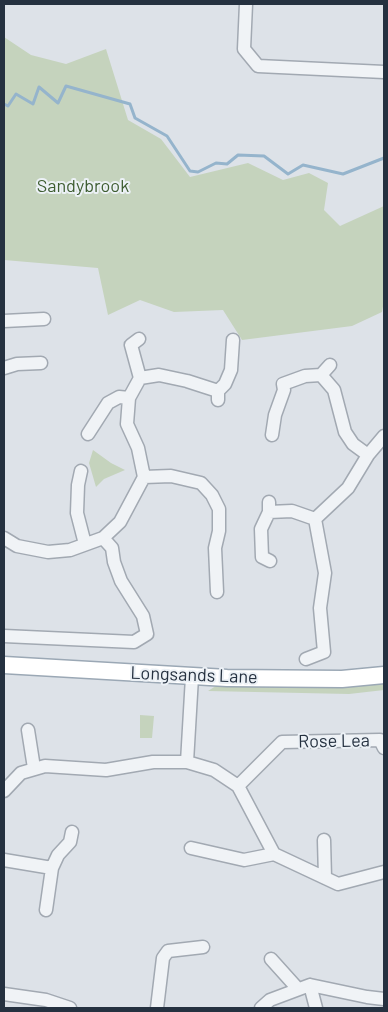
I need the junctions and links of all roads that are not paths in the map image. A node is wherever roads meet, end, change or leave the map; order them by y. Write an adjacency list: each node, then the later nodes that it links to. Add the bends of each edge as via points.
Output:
1 (246, 4): 2 (street, via 244,49 258,66)
2 (384, 72)
3 (44, 319): 4 (street)
4 (4, 321)
5 (139, 339): 11 (street, via 131,345)
6 (233, 340): 11 (street, via 231,370 218,396 159,375)
7 (41, 364): 9 (street, via 17,364)
8 (330, 365): 10 (street)
9 (4, 368)
10 (321, 375): 14 (street, via 305,376 283,384); 16 (street, via 334,390 345,432 352,444)
11 (140, 378): 12 (street)
12 (128, 398): 13 (street, via 119,397 108,403); 18 (street, via 127,424 138,448)
13 (88, 434)
14 (272, 435)
15 (384, 436): 16 (street)
16 (368, 455): 19 (street, via 348,488)
17 (81, 471): 22 (street, via 78,512)
18 (144, 477): 21 (street, via 120,522); 24 (street, via 171,476 202,483 219,508 215,548)
19 (315, 519): 23 (street, via 269,507 261,529 262,556); 26 (street, via 325,573 320,608 324,652)
20 (4, 538): 22 (street, via 16,546 48,552 70,550)
21 (103, 538): 22 (street); 25 (street, via 112,548 121,581 143,616 147,634 134,642)
22 (85, 544)
23 (270, 561)
24 (217, 592)
25 (4, 638)
26 (306, 659)
27 (4, 665): 29 (main road, Longsands Lane)
28 (384, 675): 29 (main road, Longsands Lane, via 342,678)
29 (192, 677): 32 (street)
30 (28, 730): 33 (street)
31 (384, 744): 34 (street, Rose Lea, via 380,740 282,742)
32 (187, 762): 33 (street, via 153,762 106,770 58,765); 34 (street, via 214,770)
33 (34, 768): 35 (street, via 21,773)
34 (238, 786): 39 (street)
35 (4, 791)
36 (72, 832): 41 (street, via 70,842)
37 (324, 840): 43 (street)
38 (191, 848): 39 (street, via 244,860)
39 (274, 854): 43 (street)
40 (4, 860): 41 (street)
41 (52, 868): 44 (street)
42 (384, 872): 43 (street, via 338,884)
43 (325, 878)
44 (46, 910)
45 (203, 948): 52 (street, via 168,951 163,958)
46 (271, 959): 48 (street)
47 (310, 984): 48 (street); 50 (street); 54 (street)
48 (298, 990): 53 (street, via 270,1000)
49 (4, 994): 51 (street, via 46,1000)
50 (384, 999)
51 (70, 1008)
52 (157, 1008)
53 (261, 1008)
54 (316, 1008)

